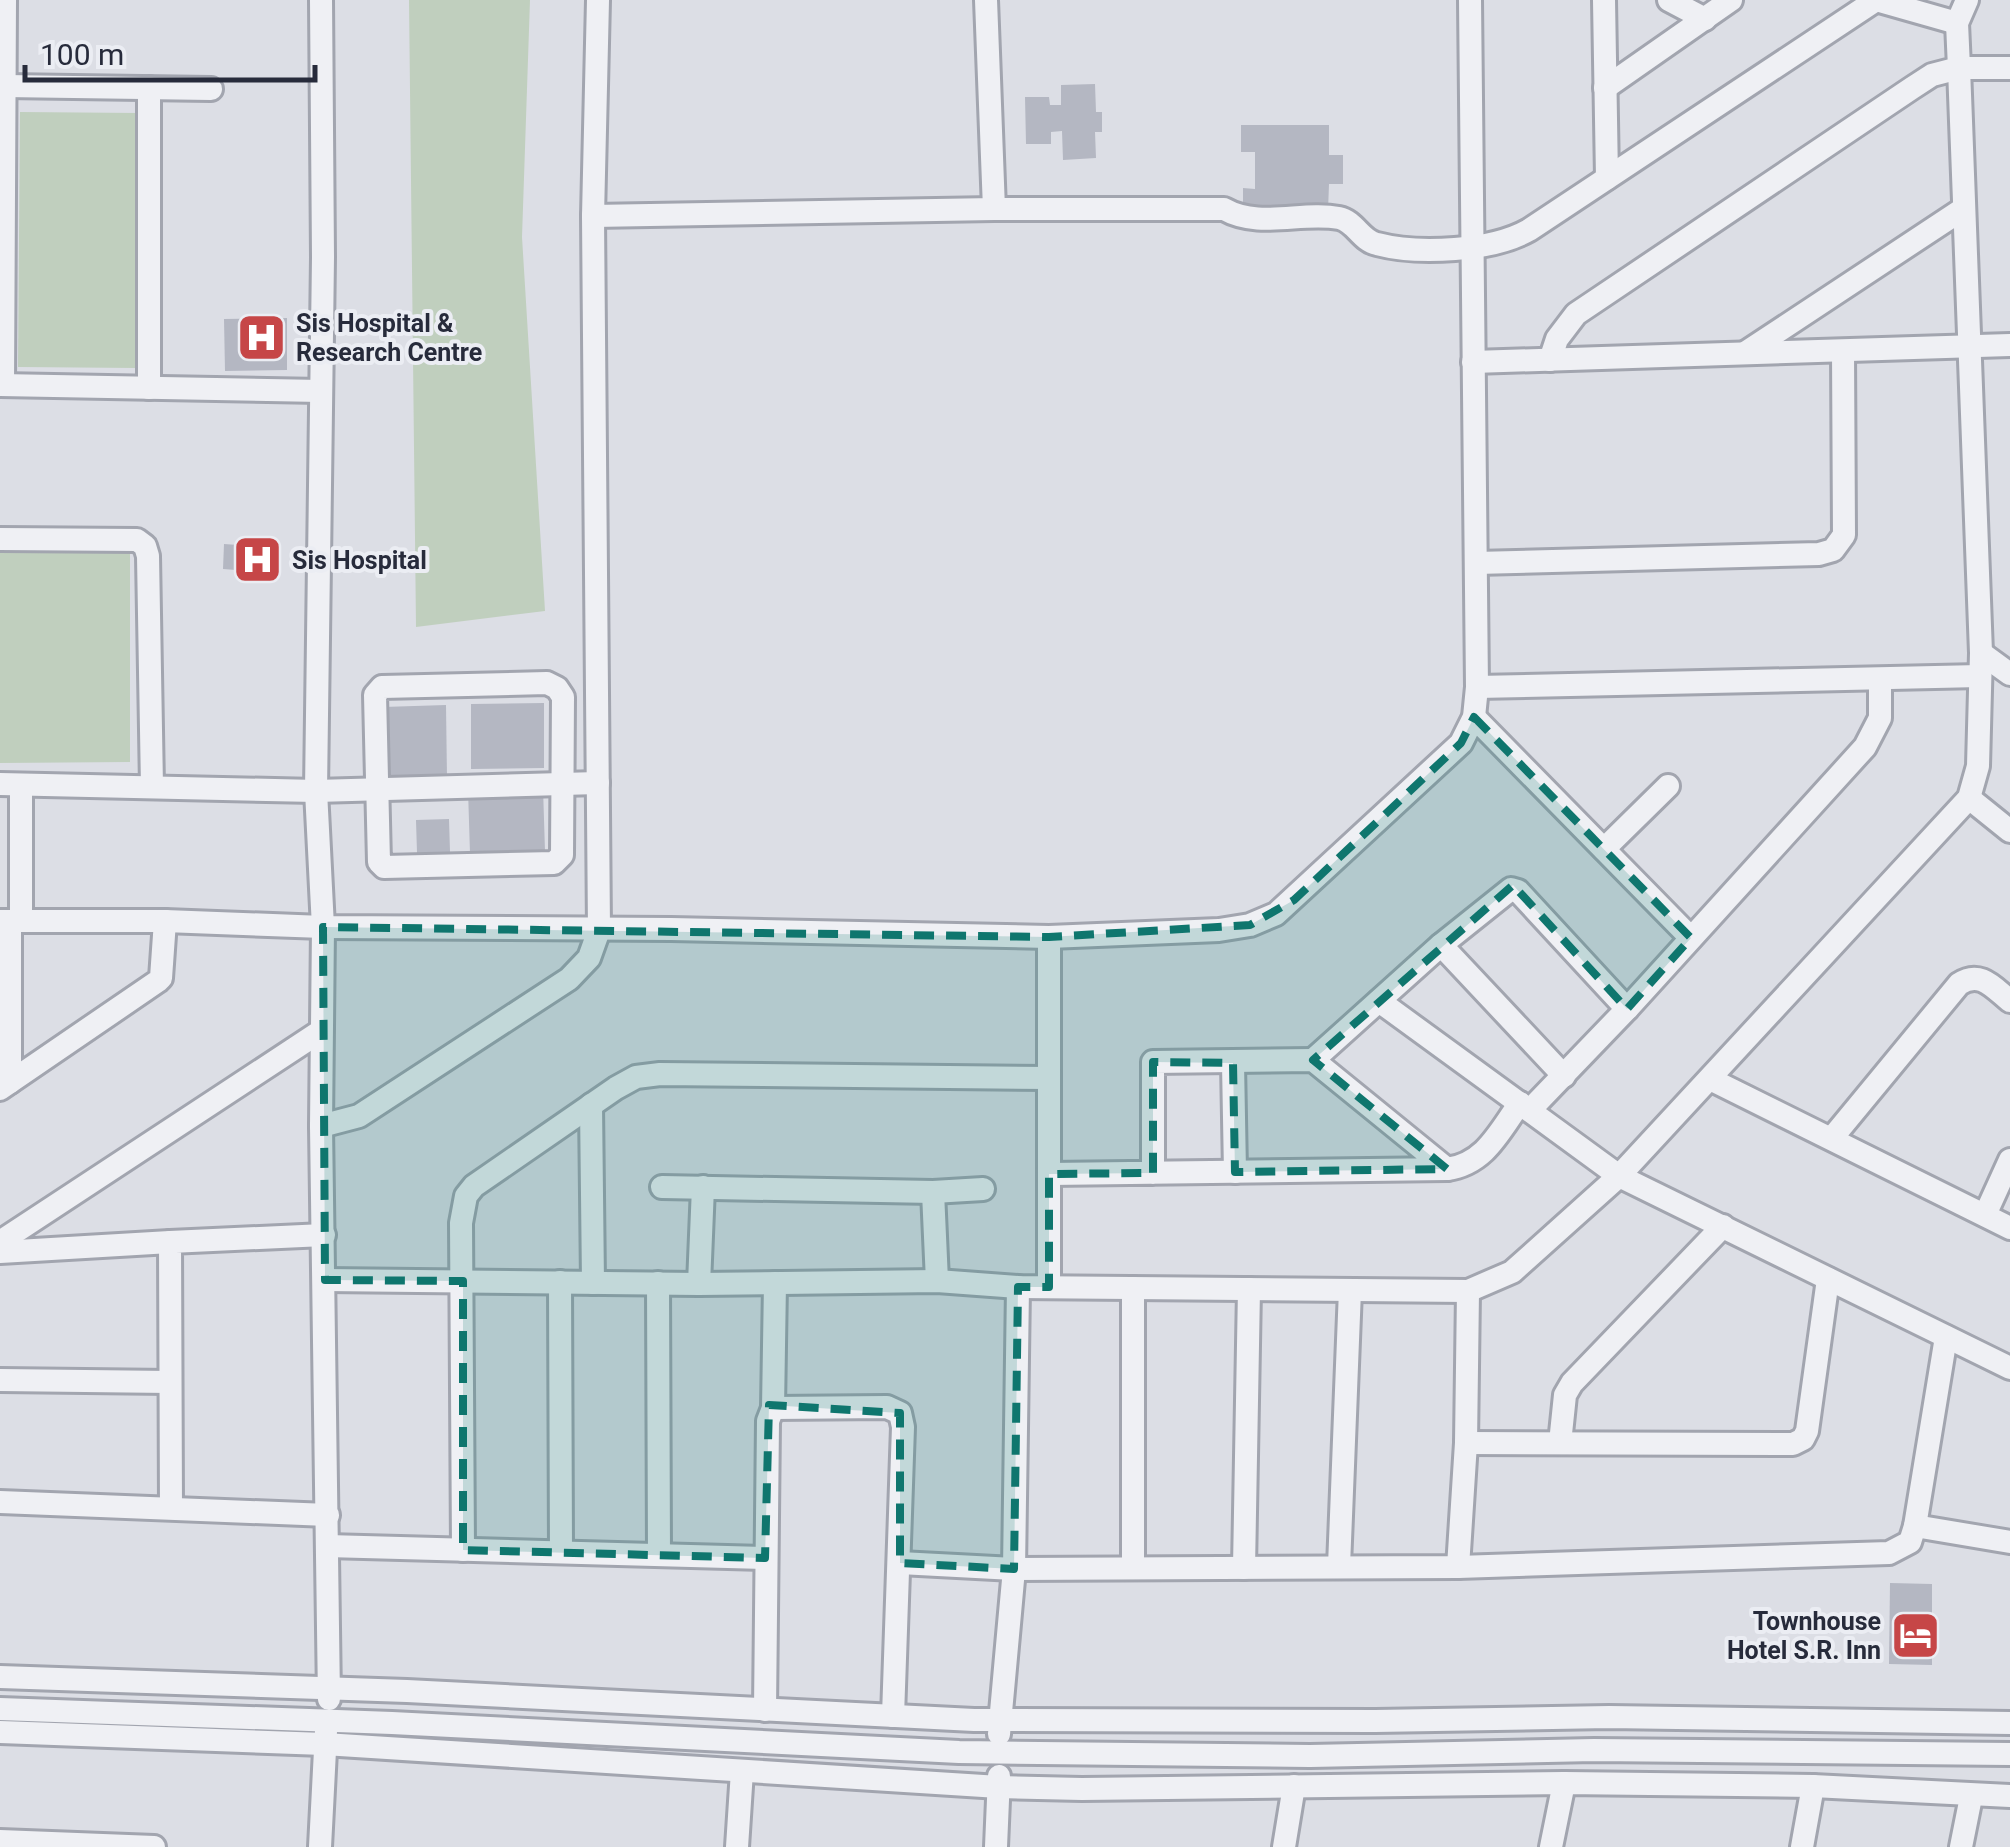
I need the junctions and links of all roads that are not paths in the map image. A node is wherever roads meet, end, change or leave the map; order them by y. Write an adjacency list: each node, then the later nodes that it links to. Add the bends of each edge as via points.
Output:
1 (5, 0): 14 (street)
2 (321, 0): 31 (street)
3 (598, 0): 21 (street)
4 (986, 0): 19 (street)
5 (1470, 0): 22 (street)
6 (1604, 0): 16 (street)
7 (1668, 0): 10 (street)
8 (1731, 0): 10 (street)
9 (1968, 0): 11 (street)
10 (1705, 19): 16 (street)
11 (1957, 23): 12 (street); 18 (street, via 1876,0)
12 (1959, 68): 13 (street); 20 (street); 27 (street, via 1912,88 1576,314)
13 (2010, 68)
14 (5, 86): 15 (street); 29 (street)
15 (149, 88): 17 (street); 30 (street)
16 (1605, 88): 18 (street)
17 (210, 89)
18 (1607, 178): 22 (street, via 1512,240)
19 (994, 209): 21 (street); 22 (street, via 1342,218 1375,244)
20 (1963, 209): 24 (street); 26 (street)
21 (593, 216): 39 (street)
22 (1473, 248): 28 (street)
23 (2010, 345): 24 (street)
24 (1967, 348): 25 (street); 34 (street)
25 (1843, 352): 26 (street); 33 (street, via 1844,534 1833,550)
26 (1742, 354): 27 (street)
27 (1550, 360): 28 (street)
28 (1473, 362): 33 (street)
29 (1, 385): 30 (street)
30 (149, 388): 31 (street)
31 (321, 391): 45 (street)
32 (0, 539): 43 (street, via 137,540 145,546)
33 (1476, 562): 37 (street)
34 (1980, 664): 35 (street); 36 (street); 46 (street, via 1978,766)
35 (2010, 674)
36 (1880, 680): 37 (street); 54 (street, via 1873,737)
37 (1478, 687): 38 (street)
38 (1474, 717): 48 (street); 53 (street, via 1462,744 1276,914 1219,930)
39 (598, 783): 41 (street); 52 (street)
40 (10, 784): 43 (street); 50 (street)
41 (563, 784): 44 (street); 44 (street, via 562,855 554,862 392,867 380,862); 44 (street, via 563,696 557,688 393,686 376,695)
42 (1668, 786): 48 (street)
43 (152, 788): 45 (street)
44 (378, 789): 45 (street)
45 (316, 791): 51 (street)
46 (1968, 798): 47 (street); 64 (street)
47 (2010, 831)
48 (1604, 849): 54 (street)
49 (166, 920): 50 (street); 51 (street); 65 (street, via 161,978)
50 (10, 921): 65 (street)
51 (323, 927): 52 (street); 59 (street)
52 (599, 930): 53 (street); 68 (street, via 589,958 569,979 359,1116)
53 (1049, 937): 63 (street)
54 (1691, 938): 58 (street)
55 (1441, 944): 56 (street); 58 (street, via 1502,894 1518,891); 62 (street)
56 (1379, 1001): 60 (street); 67 (street)
57 (2010, 1001): 69 (street, via 1980,977 1959,984)
58 (1627, 1009): 62 (street)
59 (321, 1030): 68 (street); 84 (street)
60 (1313, 1060): 61 (street); 71 (street)
61 (1232, 1063): 72 (street, via 1153,1062); 73 (street)
62 (1564, 1076): 67 (street)
63 (1049, 1078): 66 (street, via 660,1074 636,1077); 74 (street)
64 (1710, 1078): 69 (street); 75 (street)
65 (5, 1086)
66 (591, 1105): 89 (street, via 466,1196 460,1223); 92 (street)
67 (1525, 1107): 71 (street, via 1484,1154); 75 (street)
68 (322, 1126): 83 (street)
69 (1832, 1138): 80 (street)
70 (2010, 1160): 80 (street)
71 (1447, 1169): 73 (street)
72 (1153, 1172): 73 (street); 74 (street)
73 (1235, 1172)
74 (1049, 1174): 97 (street)
75 (1619, 1176): 81 (street); 101 (street, via 1512,1272)
76 (662, 1187): 77 (street)
77 (703, 1187): 79 (street); 95 (street)
78 (983, 1189): 79 (street)
79 (934, 1192): 90 (street)
80 (1985, 1215): 82 (street)
81 (1723, 1226): 87 (street); 107 (street, via 1572,1384)
82 (2010, 1228)
83 (324, 1235): 85 (street); 88 (street)
84 (0, 1242)
85 (170, 1242): 86 (street); 105 (street)
86 (0, 1252)
87 (1828, 1279): 102 (street); 107 (street, via 1803,1439 1778,1446)
88 (325, 1280): 89 (street); 111 (street)
89 (463, 1281): 91 (street); 115 (street)
90 (937, 1281): 93 (street); 96 (street)
91 (560, 1282): 92 (street); 116 (street)
92 (592, 1282): 94 (street)
93 (774, 1282): 95 (street); 106 (street)
94 (658, 1283): 95 (street); 117 (street)
95 (699, 1284)
96 (1018, 1287): 97 (street); 124 (street)
97 (1049, 1287): 98 (street)
98 (1133, 1288): 99 (street); 122 (street)
99 (1249, 1289): 100 (street); 123 (street)
100 (1350, 1290): 101 (street); 120 (street)
101 (1468, 1290): 108 (street)
102 (1946, 1337): 103 (street); 112 (street)
103 (2010, 1368)
104 (0, 1380): 105 (street)
105 (170, 1382): 110 (street)
106 (773, 1408): 118 (street); 119 (street, via 888,1407 900,1414)
107 (1560, 1443): 108 (street)
108 (1466, 1444): 121 (street)
109 (0, 1502): 110 (street)
110 (170, 1508): 111 (street)
111 (328, 1514): 114 (street)
112 (1915, 1526): 113 (street); 121 (street, via 1910,1542 1889,1553)
113 (2010, 1542)
114 (327, 1546): 115 (street); 126 (street)
115 (463, 1550): 116 (street)
116 (561, 1552): 117 (street)
117 (660, 1555): 118 (street)
118 (765, 1558): 128 (street)
119 (900, 1562): 124 (street); 129 (street)
120 (1339, 1566): 121 (street); 123 (street)
121 (1458, 1567)
122 (1133, 1568): 123 (street); 124 (street)
123 (1244, 1568)
124 (1014, 1569): 130 (street)
125 (0, 1676): 126 (street)
126 (328, 1688): 128 (street); 131 (street)
127 (0, 1709): 131 (street)
128 (765, 1710): 129 (street)
129 (894, 1716): 130 (street)
130 (1000, 1718): 132 (street); 135 (street)
131 (328, 1721): 134 (street); 135 (street)
132 (2010, 1723)
133 (0, 1732): 134 (street)
134 (324, 1744): 137 (street); 147 (street)
135 (999, 1752): 136 (street); 141 (street)
136 (2010, 1754)
137 (742, 1771): 141 (street); 148 (street)
138 (1564, 1783): 139 (street); 140 (street); 151 (street)
139 (1294, 1786): 141 (street); 150 (street)
140 (1813, 1786): 143 (street); 152 (street)
141 (999, 1787): 149 (street)
142 (2010, 1796): 143 (street)
143 (1970, 1797): 153 (street)
144 (0, 1841): 145 (street)
145 (48, 1846): 146 (street)
146 (154, 1847)
147 (320, 1847)
148 (738, 1847)
149 (996, 1847)
150 (1284, 1847)
151 (1551, 1847)
152 (1802, 1847)
153 (1962, 1847)

